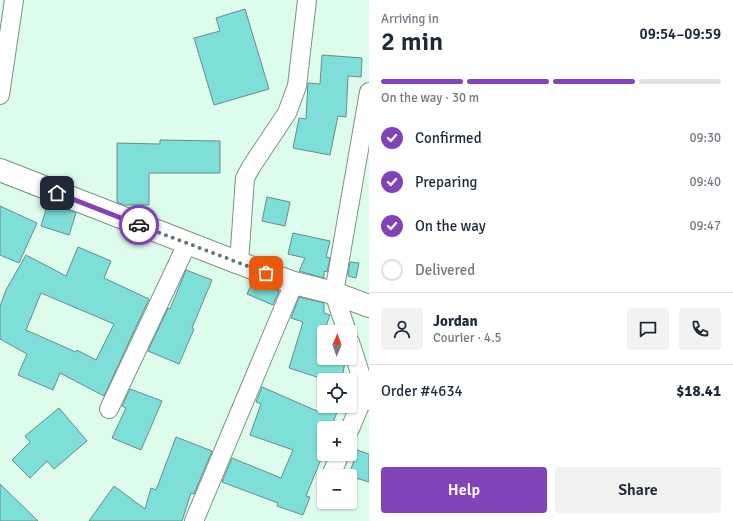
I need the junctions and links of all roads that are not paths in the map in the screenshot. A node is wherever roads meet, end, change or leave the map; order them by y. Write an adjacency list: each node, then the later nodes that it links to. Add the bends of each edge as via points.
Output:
1 (14, 0): 4 (street)
2 (307, 0): 8 (street, via 296,86 287,113 245,178)
3 (369, 92): 5 (street)
4 (0, 95)
5 (367, 116): 10 (street)
6 (0, 170): 7 (street)
7 (187, 244): 8 (street); 15 (street)
8 (239, 263): 9 (street)
9 (294, 283): 10 (street); 17 (street)
10 (334, 293): 11 (street); 12 (street)
11 (369, 306)
12 (345, 325)
13 (357, 364): 14 (street)
14 (367, 395): 16 (street)
15 (109, 409)
16 (354, 421)
17 (194, 521)

